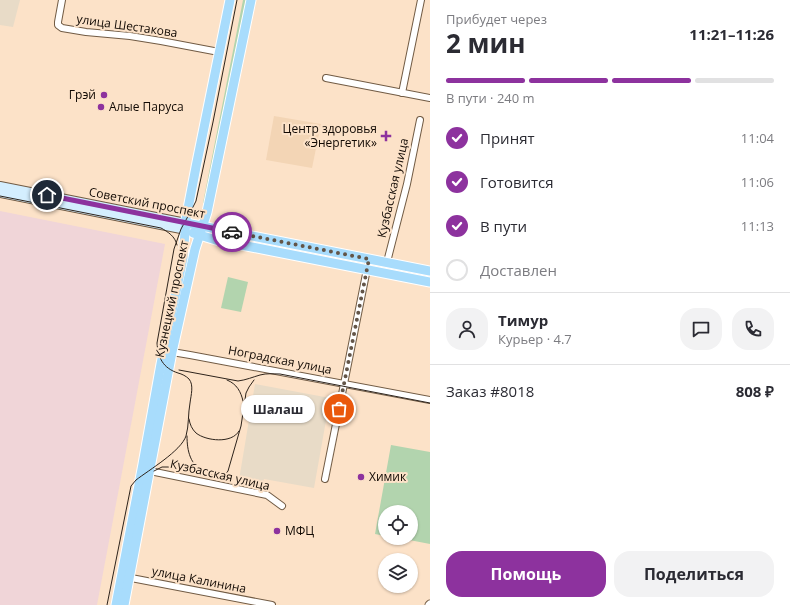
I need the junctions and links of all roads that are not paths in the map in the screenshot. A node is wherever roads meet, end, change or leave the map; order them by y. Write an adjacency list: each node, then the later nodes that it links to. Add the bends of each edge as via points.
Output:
1 (62, 0): 5 (street, улица Шестакова, via 58,25 62,28 161,40)
2 (230, 0): 5 (main road, Кузнецкий проспект)
3 (251, 0): 13 (main road, Кузнецкий проспект, via 207,212)
4 (421, 0): 7 (street)
5 (219, 52): 12 (main road, Кузнецкий проспект)
6 (326, 78): 7 (street)
7 (402, 93): 8 (street)
8 (430, 98)
9 (420, 120): 15 (street, Кузбасская улица)
10 (0, 186): 12 (main road, Советский проспект)
11 (0, 193): 12 (main road, Советский проспект, via 153,223)
12 (186, 226): 13 (main road, Советский проспект); 25 (main road, Кузнецкий проспект, via 183,258 161,364)
13 (200, 230): 14 (main road, Советский проспект); 16 (main road, Советский проспект, via 216,240); 19 (main road, Кузнецкий проспект)
14 (369, 259): 15 (main road, Советский проспект); 16 (street)
15 (387, 262): 17 (main road, Советский проспект)
16 (366, 270): 18 (main road, Советский проспект); 20 (street)
17 (430, 271)
18 (430, 282)
19 (172, 352): 20 (street, Ноградская улица); 22 (main road, Кузнецкий проспект)
20 (344, 384): 21 (street, Ноградская улица); 23 (street)
21 (430, 400)
22 (150, 471): 24 (street, Кузбасская улица, via 267,495); 25 (main road, Кузнецкий проспект)
23 (325, 479)
24 (282, 506)
25 (126, 577): 26 (main road, Кузнецкий проспект); 27 (main road, Кузнецкий проспект); 28 (street, улица Калинина)
26 (116, 605)
27 (124, 605)
28 (272, 605)

